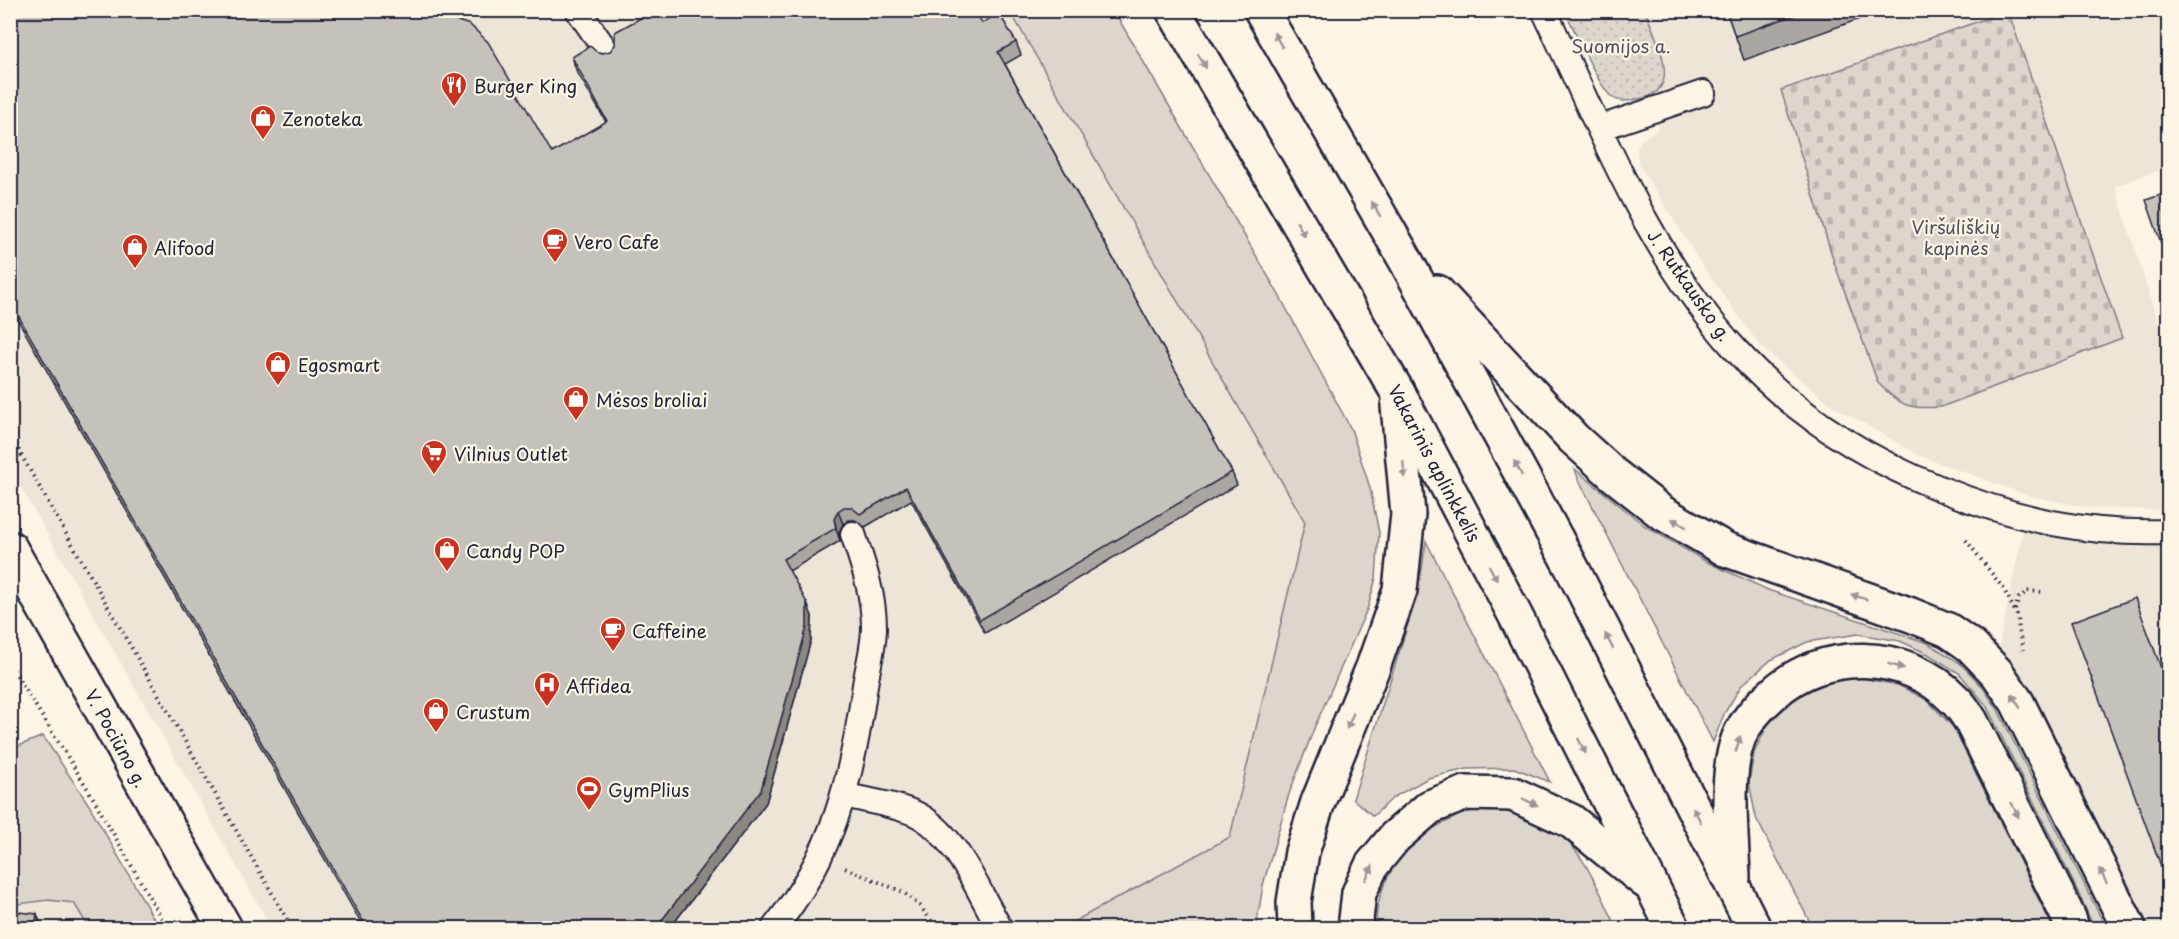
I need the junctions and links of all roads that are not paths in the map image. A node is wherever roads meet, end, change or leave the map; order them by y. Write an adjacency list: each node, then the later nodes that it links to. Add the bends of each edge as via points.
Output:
1 (578, 10): 5 (street)
2 (1173, 10): 9 (main road, Vakarinis aplinkkelis, one-way to 9)
3 (1261, 10): 8 (main road, one-way to 3)
4 (1544, 10): 7 (street, J. Rutkausko g.)
5 (607, 52)
6 (1703, 93): 7 (street)
7 (1600, 128): 10 (street, J. Rutkausko g., via 1665,254 1701,308 1735,349 1815,422 1907,475 2022,518 2084,529)
8 (1405, 259): 14 (main road, one-way to 8, via 1572,568); 24 (main road, one-way to 8, via 2012,695 1971,646 1948,630 1911,615 1725,549 1661,512 1575,439)
9 (1397, 391): 15 (main road, Vakarinis aplinkkelis, one-way to 15); 16 (main road, one-way to 16, via 1408,514 1400,590 1318,802 1302,852)
10 (2169, 532)
11 (853, 534): 13 (street, via 868,579 874,627)
12 (10, 548): 17 (main road, V. Pociūno g.)
13 (844, 795): 18 (street, via 820,858 801,893); 19 (street, via 919,816 940,831 954,847)
14 (1733, 885): 22 (main road); 23 (main road, one-way to 23, via 1730,774 1740,736 1761,704 1787,680 1815,667 1846,660 1879,662 1932,681 1954,698 1971,721)
15 (1656, 890): 20 (main road, one-way to 15, via 1359,893 1372,865 1395,837 1430,807 1466,793 1512,795 1571,821); 21 (main road, Vakarinis aplinkkelis)
16 (1291, 920)
17 (225, 928)
18 (774, 928)
19 (1000, 928)
20 (1355, 928)
21 (1674, 928)
22 (1754, 928)
23 (2072, 928)
24 (2129, 928)

